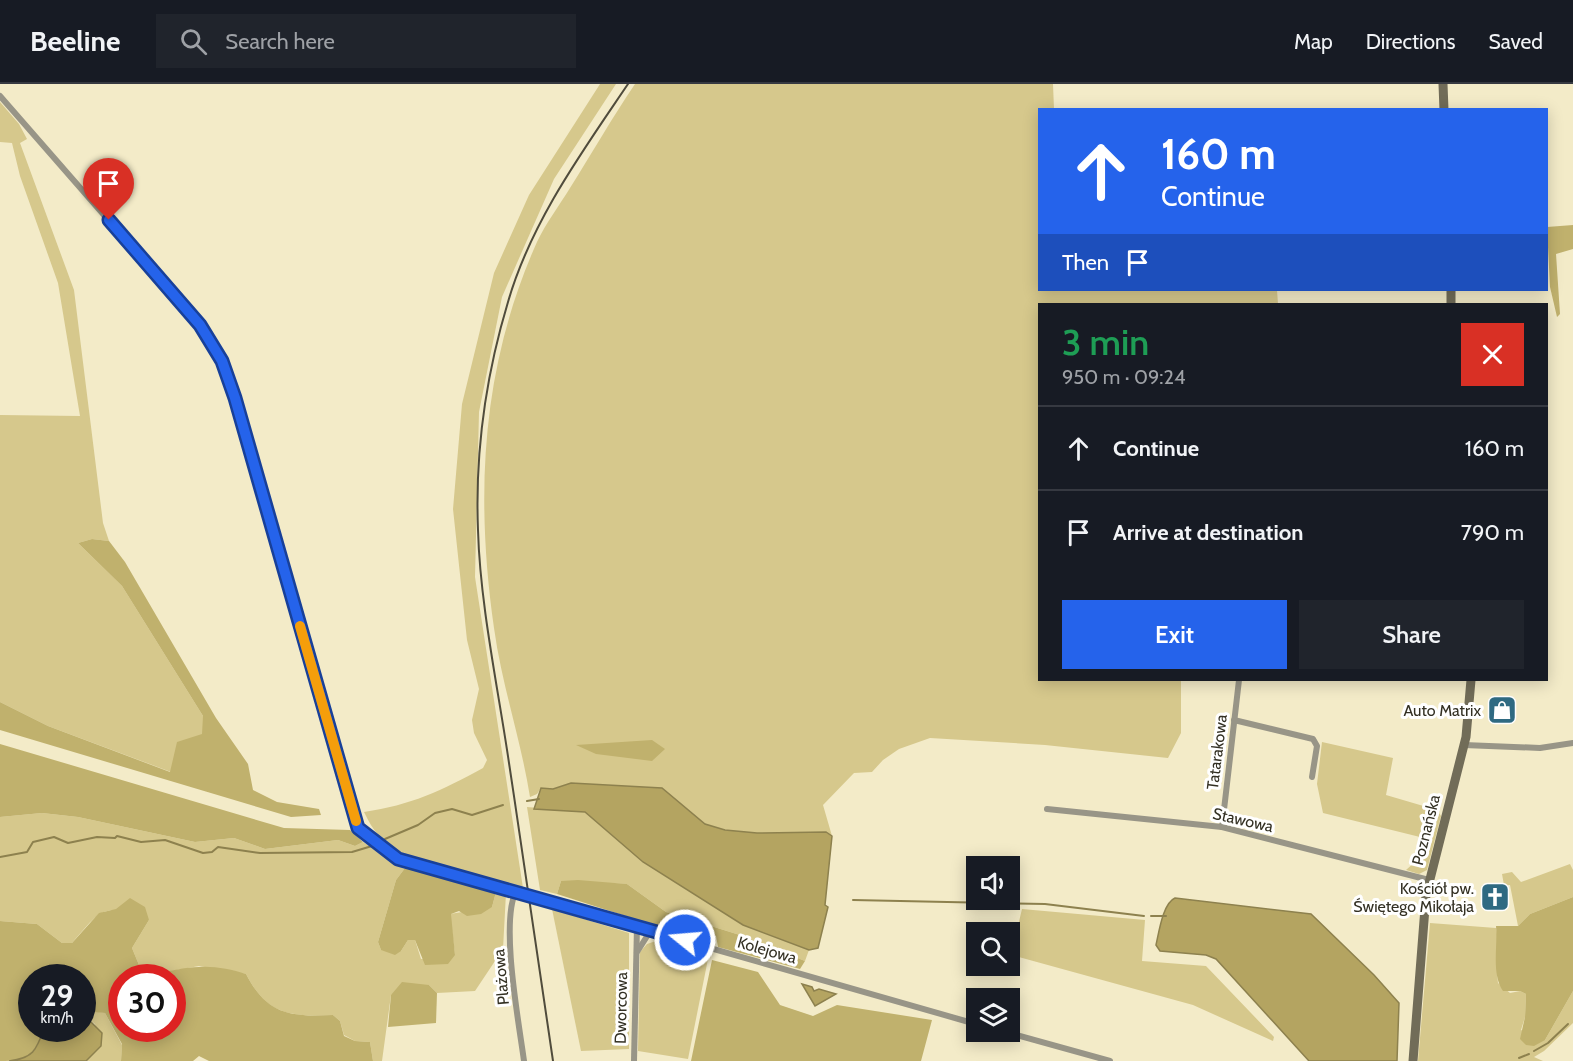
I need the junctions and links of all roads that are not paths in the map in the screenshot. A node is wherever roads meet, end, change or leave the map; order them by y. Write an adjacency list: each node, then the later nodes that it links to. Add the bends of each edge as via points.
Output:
1 (1443, 84): 3 (main road)
2 (0, 96): 13 (street, Kolejowa, via 193,316 222,361 358,828 398,859)
3 (1444, 108)
4 (1239, 681): 6 (street, Tatarakowa)
5 (1471, 681): 8 (main road, Poznańska)
6 (1234, 720): 9 (street, via 1313,740 1317,747); 11 (street, Tatarakowa)
7 (1573, 743): 8 (street, via 1540,748)
8 (1464, 745): 12 (main road, Poznańska)
9 (1312, 777)
10 (1047, 809): 11 (street, Stawowa)
11 (1222, 827): 12 (street, Stawowa)
12 (1429, 880): 22 (main road, Poznańska)
13 (516, 891): 14 (street, Kolejowa); 19 (street, Plażowa, via 511,904 511,927)
14 (637, 926): 15 (street, Kolejowa); 16 (street, Dworcowa)
15 (651, 930): 16 (street, Dworcowa); 17 (street, Kolejowa)
16 (635, 955): 20 (street, Dworcowa)
17 (966, 1021)
18 (1020, 1036): 21 (street)
19 (524, 1061)
20 (634, 1061)
21 (1110, 1061)
22 (1413, 1061)

